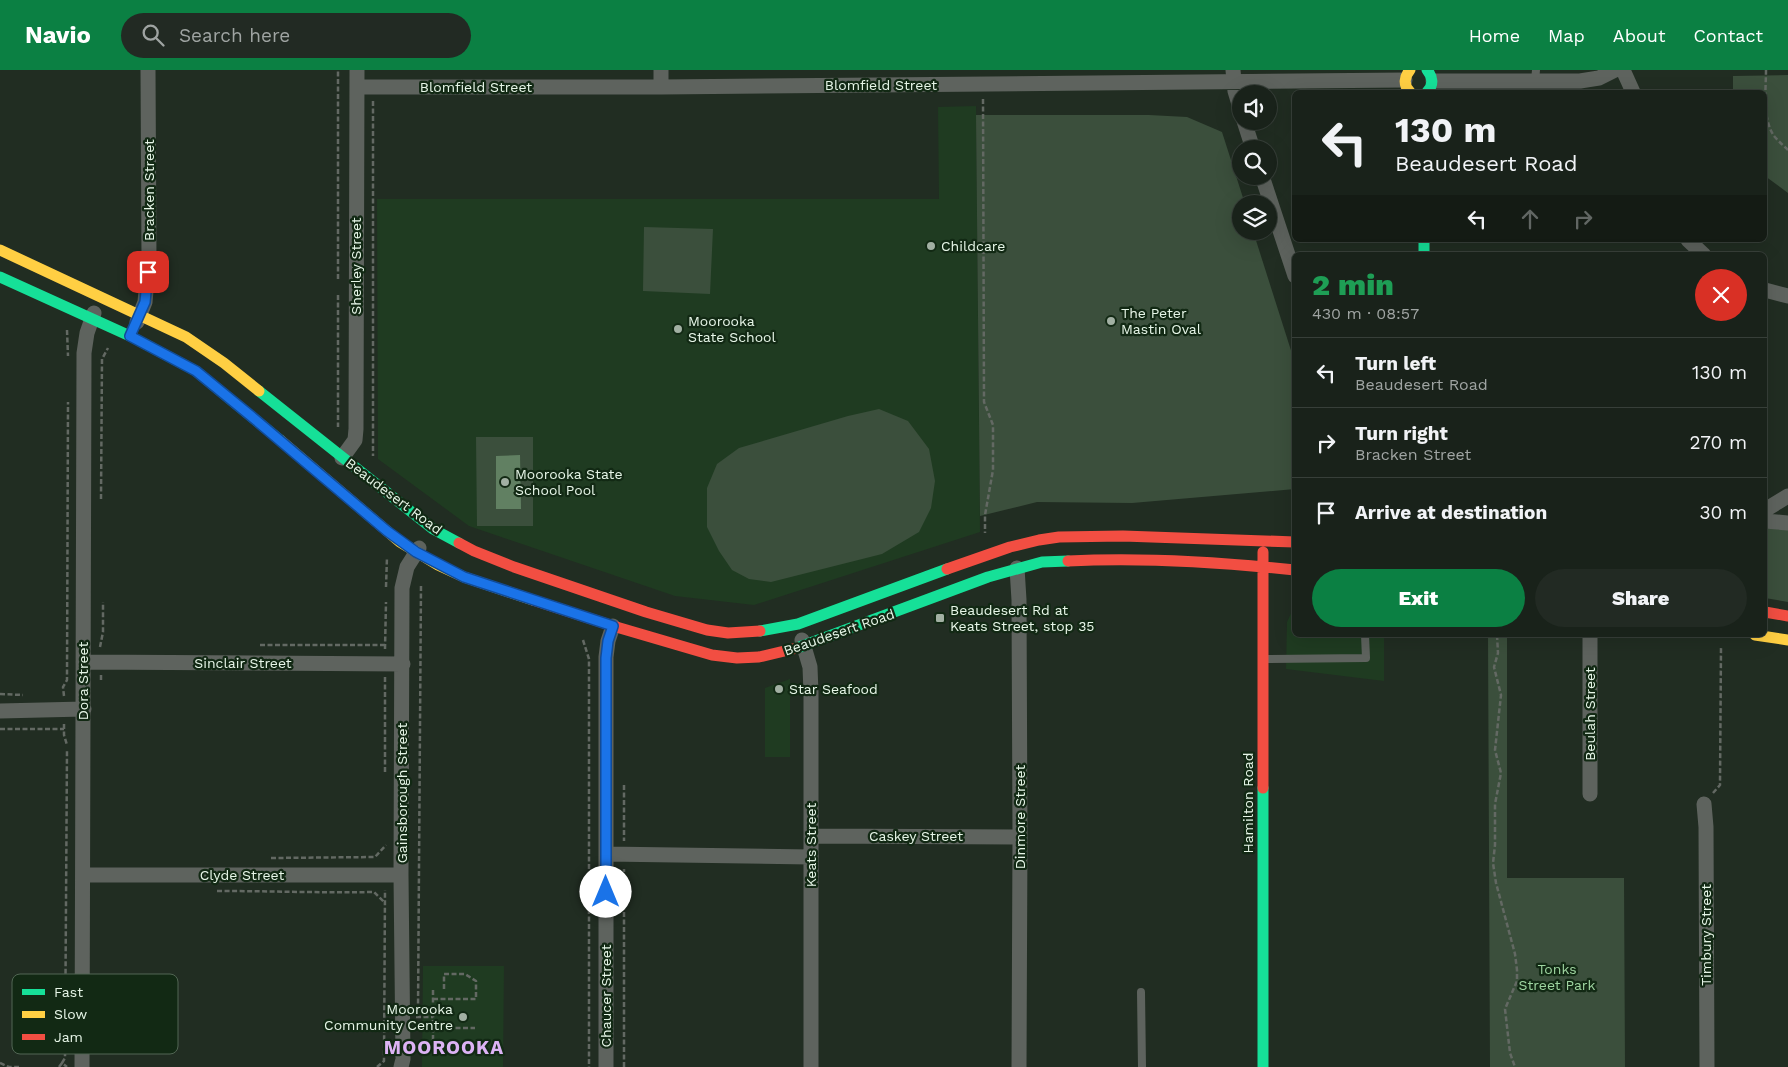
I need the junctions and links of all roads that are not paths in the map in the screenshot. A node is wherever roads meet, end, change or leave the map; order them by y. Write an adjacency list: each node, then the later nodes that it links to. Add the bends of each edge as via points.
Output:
1 (148, 70): 23 (street, Bracken Street, via 149,257 145,302)
2 (358, 70): 12 (street, Sherley Street)
3 (661, 70): 11 (street)
4 (1615, 70): 6 (street, via 1591,80)
5 (1623, 70): 13 (street)
6 (1536, 75): 10 (street)
7 (1233, 76): 8 (street, Blomfield Street, via 983,84); 9 (street, Blomfield Street)
8 (856, 77): 11 (street, Blomfield Street)
9 (1408, 81)
10 (1429, 81)
11 (661, 86): 12 (street, Blomfield Street)
12 (358, 87): 26 (street, Sherley Street, via 356,429 355,440)
13 (1632, 90)
14 (1265, 185): 18 (street)
15 (1690, 242): 17 (street)
16 (0, 250): 22 (main road, Beaudesert Road)
17 (1701, 252)
18 (1292, 267)
19 (0, 278): 24 (main road, Beaudesert Road)
20 (1767, 291): 21 (street)
21 (1788, 296)
22 (101, 298): 23 (main road, Beaudesert Road); 24 (street, Dora Street)
23 (140, 315): 25 (street, Bracken Street); 26 (main road, Beaudesert Road, via 186,337 224,363)
24 (91, 320): 25 (main road, Beaudesert Road); 48 (street, Dora Street, via 84,353)
25 (130, 336): 34 (main road, Beaudesert Road, via 196,371)
26 (342, 458): 31 (main road, Beaudesert Road)
27 (1788, 496): 28 (street)
28 (1767, 509)
29 (1767, 521): 30 (street)
30 (1788, 523)
31 (433, 528): 34 (street, Gainsborough Street); 40 (main road, Beaudesert Road, via 474,551 514,567 687,624 728,633 772,630)
32 (1263, 540): 33 (main road, Beaudesert Road); 35 (main road, Hamilton Road); 40 (main road, Beaudesert Road, via 1059,536 1010,546)
33 (1292, 542)
34 (416, 552): 41 (main road, Beaudesert Road, via 464,577); 49 (street, Gainsborough Street, via 407,567 402,588)
35 (1263, 565): 36 (main road, Beaudesert Road, via 1100,559 1042,562); 37 (main road, Beaudesert Road); 47 (main road, Hamilton Road)
36 (1017, 568): 46 (main road, Beaudesert Road); 55 (street, Dinmore Street, via 1020,600)
37 (1292, 570)
38 (1767, 612): 39 (main road)
39 (1788, 616)
40 (798, 624): 46 (street, Keats Street)
41 (613, 626): 46 (main road, Beaudesert Road, via 712,655 737,658 759,657); 56 (street, Chaucer Street, via 606,658)
42 (1366, 637): 47 (lane, via 1366,658)
43 (1590, 637): 52 (street, Beulah Street)
44 (1767, 637): 45 (main road)
45 (1788, 640)
46 (804, 646): 54 (street, Keats Street, via 812,693)
47 (1263, 660): 69 (main road, Hamilton Road)
48 (83, 662): 49 (street, Sinclair Street); 50 (street, Dora Street)
49 (403, 664): 59 (street, Gainsborough Street)
50 (84, 709): 51 (street); 58 (street, Dora Street)
51 (0, 711)
52 (1590, 794)
53 (1704, 804): 70 (street, Timbury Street)
54 (812, 836): 55 (street, Caskey Street); 57 (street, Keats Street)
55 (1020, 837): 67 (street, Dinmore Street)
56 (606, 854): 57 (street); 65 (street, Chaucer Street)
57 (811, 857): 66 (street, Keats Street)
58 (83, 875): 59 (street, Clyde Street); 60 (street, Dora Street)
59 (401, 875): 64 (street, Gainsborough Street)
60 (82, 974)
61 (1141, 992): 68 (lane)
62 (82, 1054): 63 (street, Dora Street)
63 (82, 1067)
64 (401, 1067)
65 (606, 1067)
66 (811, 1067)
67 (1019, 1067)
68 (1142, 1067)
69 (1262, 1067)
70 (1707, 1067)

